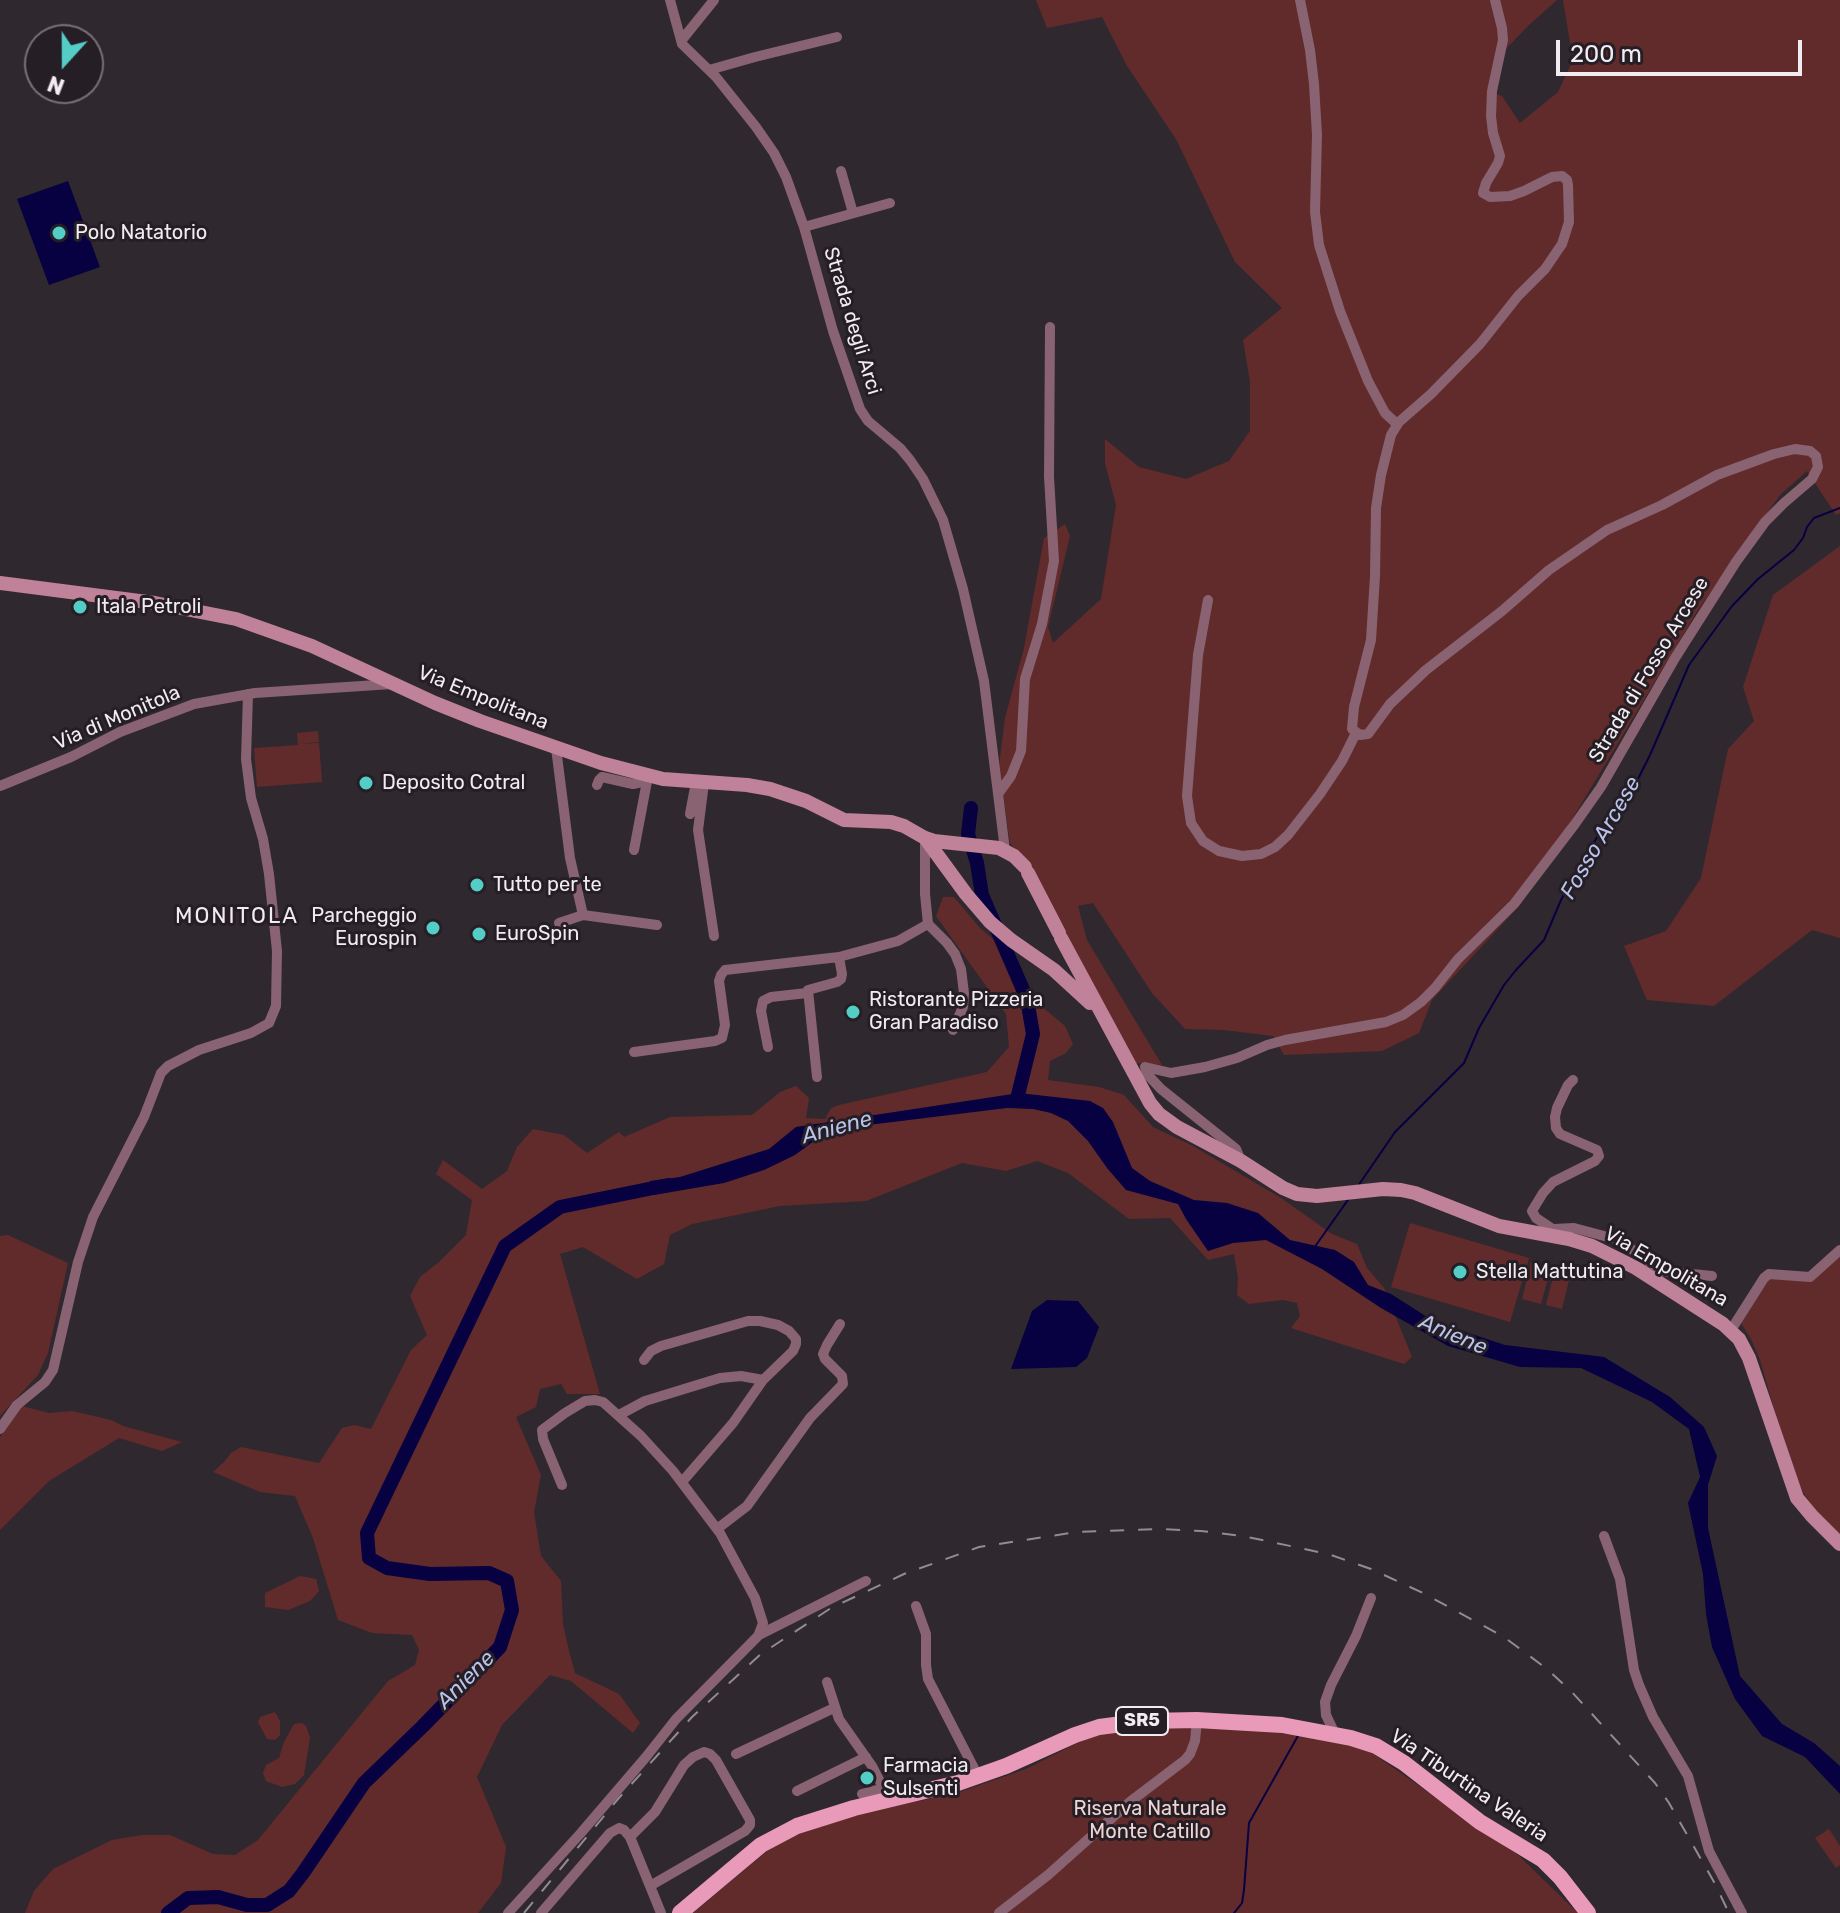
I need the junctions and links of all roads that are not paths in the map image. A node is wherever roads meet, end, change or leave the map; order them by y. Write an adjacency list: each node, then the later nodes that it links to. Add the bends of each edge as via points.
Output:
1 (670, 0): 6 (street, Strada degli Arci)
2 (714, 0): 6 (street)
3 (1300, 0): 13 (street, via 1316,105 1317,237 1366,375 1385,413)
4 (1495, 0): 13 (street, Strada di Fosso Arcese, via 1503,40 1491,111 1500,158 1483,193 1510,196 1562,176 1568,185 1569,222 1543,273 1484,340)
5 (837, 37): 7 (street)
6 (681, 41): 7 (street, Strada degli Arci)
7 (709, 70): 11 (street, Strada degli Arci, via 766,140)
8 (841, 171): 10 (street)
9 (890, 203): 10 (street)
10 (853, 213): 11 (street)
11 (804, 227): 24 (street, Strada degli Arci, via 857,402 868,421 910,460 946,530 982,675)
12 (1050, 327): 24 (street, via 1054,555 1044,619 1024,685 1021,751)
13 (1397, 424): 18 (street, Strada di Fosso Arcese, via 1377,495 1371,640 1351,723)
14 (0, 583): 16 (main road, Via Empolitana, via 236,619)
15 (1208, 600): 18 (street, Strada di Fosso Arcese, via 1197,665 1187,796 1192,826 1203,841 1242,856 1275,847 1320,794)
16 (394, 684): 17 (street, Via di Monitola); 19 (main road, Via Empolitana)
17 (248, 694): 23 (street, Via di Monitola, via 172,711); 56 (street, via 246,759 269,874 276,1006 269,1023 199,1050 161,1073 93,1217 53,1370)
18 (1356, 733): 46 (street, Strada di Fosso Arcese, via 1368,734 1426,670 1596,536 1711,478 1768,456 1799,449 1816,456 1814,477 1771,516 1731,569 1590,804 1519,899 1421,1002 1386,1022 1285,1040 1205,1067 1171,1073 1145,1067 1161,1089 1233,1147)
19 (556, 748): 20 (main road, Via Empolitana); 31 (street)
20 (648, 779): 21 (main road, Via Empolitana); 22 (street, via 633,784 602,777); 29 (street)
21 (700, 782): 25 (street); 26 (main road, Via Empolitana, via 770,789 844,820 897,823); 35 (street, via 699,836)
22 (597, 785)
23 (0, 786)
24 (998, 794): 28 (street, Strada degli Arci)
25 (690, 814)
26 (925, 838): 27 (main road, Via Empolitana); 30 (main road); 33 (street)
27 (952, 844): 28 (main road, Via Empolitana); 30 (main road)
28 (1001, 848): 37 (main road, Via Empolitana, via 1026,870)
29 (634, 850)
30 (945, 866): 38 (main road, via 990,922)
31 (583, 915): 32 (street); 34 (street)
32 (559, 923)
33 (928, 924): 36 (street, via 898,941); 41 (street, via 952,949 961,969 963,1007)
34 (657, 925)
35 (714, 936)
36 (839, 957): 39 (street, via 841,979); 43 (street, via 725,970 719,981 722,1038)
37 (1072, 959): 38 (main road, via 1067,969); 40 (main road, Via Empolitana)
38 (1054, 970): 40 (main road)
39 (807, 993): 42 (street, via 763,1001); 44 (street)
40 (1102, 1016): 46 (main road, Via Empolitana, via 1157,1112)
41 (953, 1030)
42 (768, 1047)
43 (634, 1052)
44 (817, 1077)
45 (1573, 1080): 47 (street, via 1557,1108 1556,1128 1600,1154 1553,1182 1534,1206 1532,1215)
46 (1241, 1161): 48 (main road, Via Empolitana, via 1297,1194 1401,1190 1499,1226)
47 (1552, 1229): 48 (street); 50 (street, via 1574,1228 1619,1240 1662,1271)
48 (1569, 1239): 52 (main road, Via Empolitana, via 1625,1262)
49 (1840, 1250): 52 (street, via 1810,1277 1769,1274)
50 (1712, 1276)
51 (840, 1324): 59 (street, via 823,1356 843,1384 810,1418 747,1506)
52 (1731, 1330): 61 (main road, Via Empolitana, via 1749,1358 1797,1498)
53 (644, 1360): 54 (street, via 655,1349 695,1335 748,1321 766,1322 789,1331 796,1344)
54 (763, 1380): 55 (street, via 720,1378 645,1401); 57 (street)
55 (619, 1415): 57 (street); 58 (street, via 605,1403 590,1400 544,1428 542,1437)
56 (0, 1429)
57 (682, 1482): 59 (street)
58 (562, 1485)
59 (717, 1529): 65 (street, via 755,1598 763,1621)
60 (1604, 1536): 84 (street, via 1621,1584 1638,1683 1688,1776 1709,1851)
61 (1840, 1544)
62 (866, 1581): 65 (street)
63 (1371, 1598): 69 (street, via 1325,1702)
64 (916, 1606): 72 (street, via 926,1634 928,1679)
65 (759, 1635): 78 (street, via 676,1719)
66 (827, 1682): 67 (street)
67 (834, 1708): 70 (street); 71 (street)
68 (1197, 1720): 69 (main road, Via Tiburtina Valeria / SR5, via 1267,1723); 72 (main road, Via Tiburtina Valeria / SR5, via 1099,1727); 82 (street, via 1195,1741 1185,1760)
69 (1335, 1734): 83 (main road, Via Tiburtina Valeria / SR5, via 1390,1754 1477,1820 1532,1852)
70 (736, 1754)
71 (866, 1757): 73 (street); 75 (street)
72 (978, 1776): 75 (main road, Via Tiburtina Valeria / SR5)
73 (797, 1791)
74 (862, 1794): 75 (street)
75 (887, 1794): 81 (main road, Via Tiburtina Valeria / SR5, via 778,1835)
76 (630, 1837): 77 (street); 77 (street, via 655,1812 686,1763 704,1752 715,1758 750,1820 745,1831); 79 (street, via 621,1829 610,1833)
77 (650, 1886): 80 (street)
78 (508, 1913)
79 (541, 1913)
80 (661, 1913)
81 (680, 1913)
82 (999, 1913)
83 (1588, 1913)
84 (1742, 1913)

